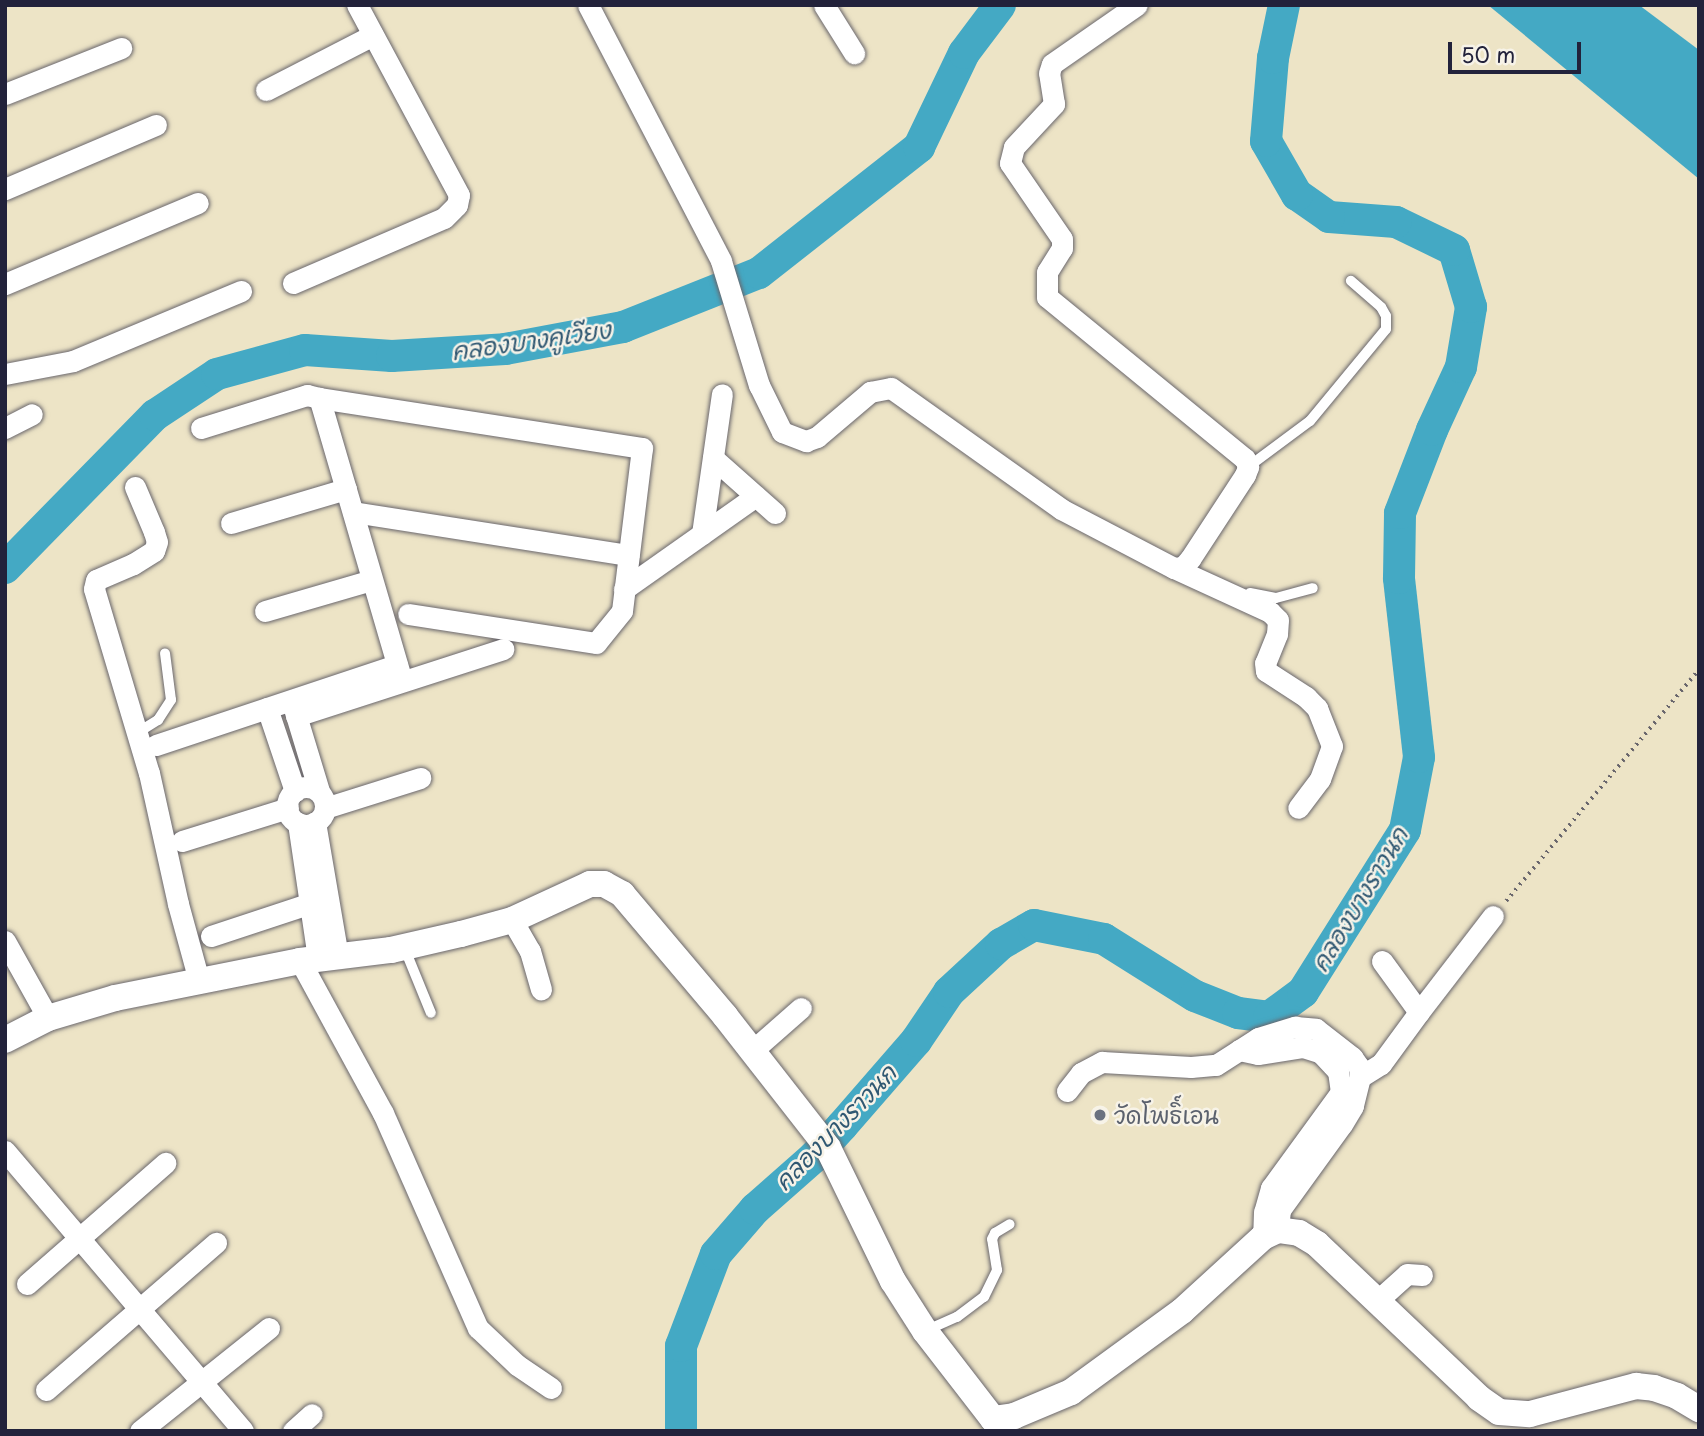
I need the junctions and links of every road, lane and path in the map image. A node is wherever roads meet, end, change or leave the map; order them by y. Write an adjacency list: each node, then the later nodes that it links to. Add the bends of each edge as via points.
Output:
1 (357, 5): 5 (street)
2 (588, 5): 33 (street, via 721,261 759,385 782,432 806,441 817,438 870,391 891,388 1061,509)
3 (824, 5): 7 (street)
4 (1137, 5): 24 (street, via 1052,64 1054,104 1014,148 1010,163 1062,239 1047,272 1047,297 1245,459)
5 (373, 35): 8 (street); 15 (street, via 456,184 457,205 444,218)
6 (121, 48): 9 (street)
7 (854, 53)
8 (266, 90)
9 (5, 94)
10 (156, 125): 11 (street)
11 (5, 189)
12 (198, 202): 14 (street)
13 (1351, 281): 24 (lane, via 1381,307 1386,329 1310,421)
14 (5, 284)
15 (293, 284)
16 (241, 291): 17 (street, via 73,361)
17 (5, 374)
18 (722, 394): 23 (street)
19 (319, 398): 22 (street, via 307,395); 26 (street); 32 (street, via 642,448)
20 (32, 414): 21 (street)
21 (5, 428)
22 (201, 428)
23 (713, 458): 27 (street); 31 (street)
24 (1248, 467): 33 (street, via 1190,559 1183,567)
25 (135, 487): 46 (street, via 157,542 153,551 133,564 96,580 94,589)
26 (346, 489): 28 (street); 30 (street)
27 (755, 496): 29 (street); 31 (street)
28 (353, 512): 32 (street); 34 (street)
29 (775, 513)
30 (231, 523)
31 (702, 534): 37 (street)
32 (629, 555): 37 (street)
33 (1174, 568): 35 (street)
34 (372, 580): 38 (street); 43 (street)
35 (1213, 586): 36 (lane, via 1276,598); 50 (street, via 1278,620 1266,671 1317,708 1332,746 1320,779)
36 (1313, 588)
37 (624, 590): 39 (street, via 622,611 596,643)
38 (265, 611)
39 (408, 614)
40 (503, 649): 43 (street)
41 (165, 653): 46 (lane, via 171,700 158,720)
42 (1699, 669): 53 (path)
43 (399, 673): 45 (street)
44 (267, 708): 45 (street); 47 (street); 49 (street)
45 (294, 708): 49 (street)
46 (137, 733): 60 (street)
47 (156, 745)
48 (420, 778): 49 (street)
49 (307, 807): 51 (street); 52 (street)
50 (1298, 808)
51 (182, 841)
52 (319, 900): 55 (street); 58 (street)
53 (1493, 916): 63 (street)
54 (512, 920): 57 (street); 61 (street, via 530,951); 68 (street, via 590,884 604,884 622,894)
55 (211, 936)
56 (5, 941): 65 (street)
57 (404, 947): 58 (street); 64 (lane)
58 (319, 959): 60 (street); 84 (street, via 478,1328 517,1365)
59 (1382, 961): 63 (street)
60 (199, 981): 65 (street)
61 (541, 989)
62 (802, 1008): 68 (street)
63 (1419, 1012): 69 (street, via 1381,1064)
64 (431, 1013)
65 (48, 1018): 66 (street)
66 (5, 1040)
67 (1239, 1050): 69 (street, via 1258,1038 1295,1027 1316,1029 1352,1057); 70 (street, via 1216,1065 1102,1062 1082,1073); 74 (street, via 1258,1054 1303,1046 1321,1054 1338,1071 1340,1093 1271,1188 1264,1212)
68 (752, 1051): 82 (street, via 828,1148 893,1281)
69 (1360, 1077): 74 (street, via 1347,1115 1280,1210)
70 (1067, 1091)
71 (6, 1153): 75 (street)
72 (164, 1163): 75 (street)
73 (1010, 1224): 82 (lane, via 992,1240 997,1270 984,1297 957,1317)
74 (1271, 1234): 79 (street, via 1299,1233 1317,1244); 88 (street, via 1103,1371 1071,1392)
75 (81, 1237): 78 (street); 80 (street)
76 (216, 1243): 80 (street)
77 (1422, 1275): 79 (street, via 1398,1279)
78 (27, 1284)
79 (1377, 1301): 86 (street, via 1499,1412 1530,1414 1636,1386 1678,1396)
80 (139, 1308): 83 (street); 85 (street)
81 (269, 1328): 83 (street)
82 (925, 1331): 88 (street)
83 (202, 1381): 89 (street); 90 (street)
84 (551, 1388)
85 (46, 1390)
86 (1699, 1409)
87 (312, 1414): 91 (street)
88 (991, 1425)
89 (140, 1431)
90 (243, 1431)
91 (293, 1431)

